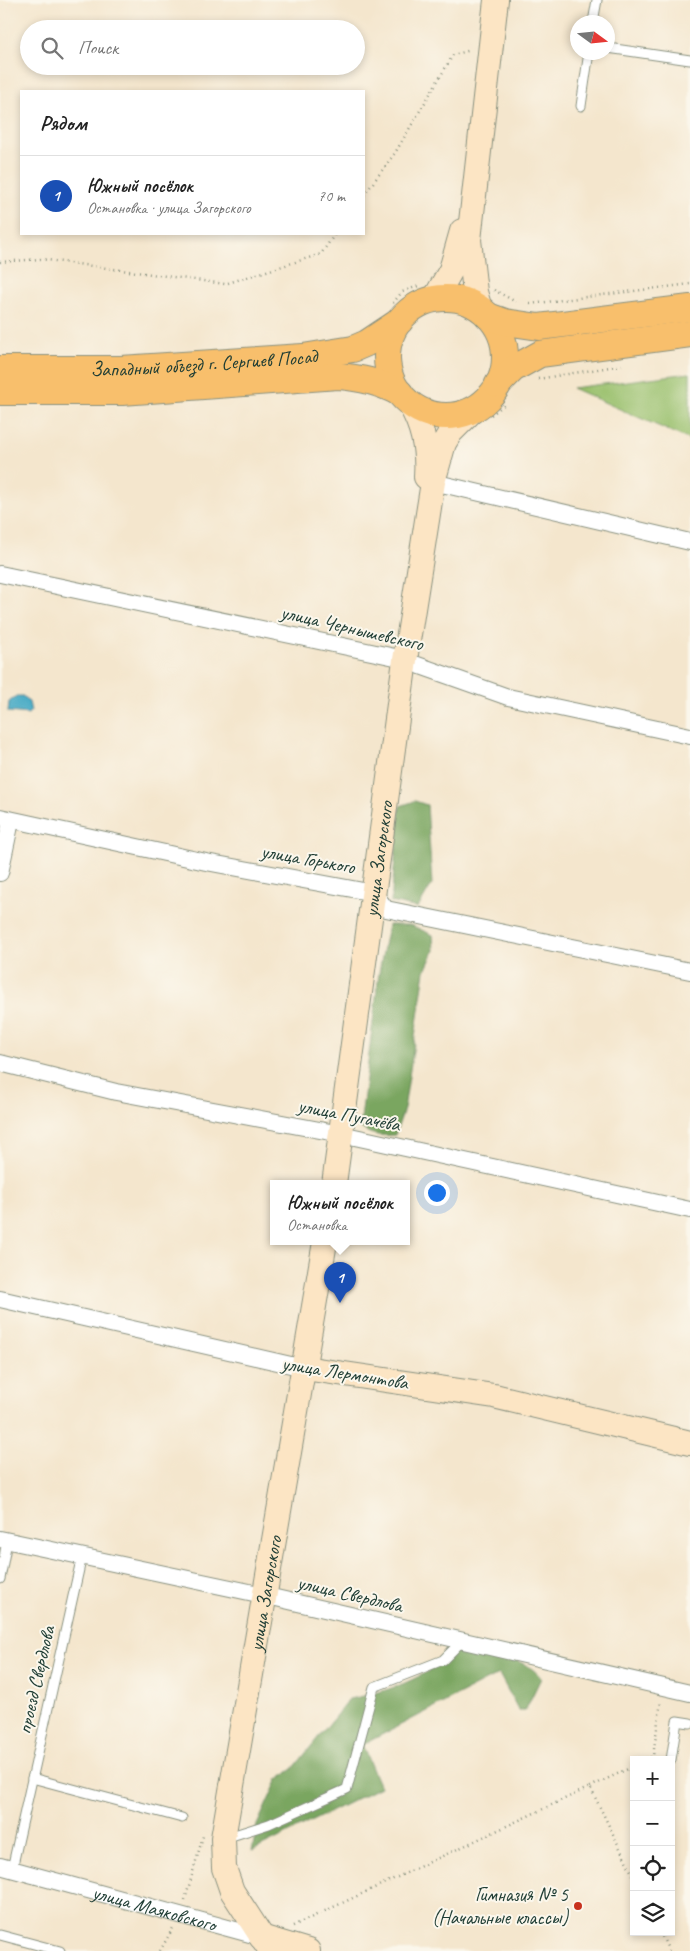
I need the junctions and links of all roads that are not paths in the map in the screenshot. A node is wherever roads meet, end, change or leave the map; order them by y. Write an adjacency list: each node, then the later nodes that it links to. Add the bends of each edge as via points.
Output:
1 (496, 0): 8 (main road)
2 (596, 0): 3 (lane)
3 (594, 15)
4 (615, 49): 6 (lane)
5 (587, 60): 7 (lane)
6 (690, 60)
7 (580, 106)
8 (482, 134): 9 (main road, via 451,270); 10 (main road, via 468,250)
9 (429, 292): 10 (main road); 12 (main road, via 410,311)
10 (487, 305): 11 (main road, via 505,322 539,327); 16 (main road, via 500,333 505,354)
11 (690, 308)
12 (396, 313): 14 (main road, Западный объезд г. Сергиев Посад, via 367,343 304,357 121,369); 17 (main road, via 387,357 391,376)
13 (690, 334): 16 (main road, via 540,354 513,369)
14 (0, 369)
15 (0, 392): 17 (main road, Западный объезд г. Сергиев Посад, via 122,392 338,376 380,383)
16 (502, 394): 18 (main road, via 483,403)
17 (404, 398): 18 (main road, via 420,410 446,416); 20 (main road, via 418,418 425,442)
18 (479, 414): 19 (main road, via 450,433)
19 (433, 482): 20 (main road); 21 (street)
20 (424, 536): 23 (main road, улица Загорского)
21 (690, 542)
22 (0, 574): 23 (street, улица Чернышевского)
23 (405, 660): 24 (street, улица Чернышевского, via 508,697); 27 (main road, улица Загорского)
24 (690, 736)
25 (6, 819): 26 (street); 27 (street, улица Горького, via 206,862)
26 (0, 873)
27 (374, 893): 28 (street, улица Горького, via 386,909); 30 (main road, улица Загорского)
28 (690, 971)
29 (0, 1063): 30 (street, улица Пугачёва, via 116,1092)
30 (341, 1134): 31 (main road, улица Загорского); 32 (street, улица Пугачёва)
31 (335, 1180)
32 (690, 1210)
33 (324, 1245): 35 (main road, улица Загорского)
34 (0, 1299): 35 (street, улица Лермонтова)
35 (304, 1368): 36 (main road, улица Лермонтова, via 494,1396); 40 (main road, улица Загорского)
36 (690, 1443)
37 (4, 1540): 38 (street, улица Свердлова); 39 (lane)
38 (82, 1556): 40 (street, улица Свердлова); 45 (lane, проезд Свердлова)
39 (0, 1579)
40 (263, 1595): 41 (street, улица Свердлова); 47 (main road, улица Загорского)
41 (462, 1641): 42 (street, улица Свердлова); 47 (lane, via 443,1660 374,1687 347,1789 269,1824)
42 (690, 1693)
43 (690, 1723): 44 (lane, via 677,1721)
44 (672, 1756)
45 (32, 1778): 46 (lane); 48 (lane, проезд Свердлова)
46 (182, 1818)
47 (223, 1838): 50 (main road, улица Загорского, via 224,1868 232,1891)
48 (6, 1867): 50 (street, улица Маяковского)
49 (0, 1935): 51 (lane)
50 (266, 1944): 52 (main road, улица Маяковского)
51 (60, 1951)
52 (308, 1951)

